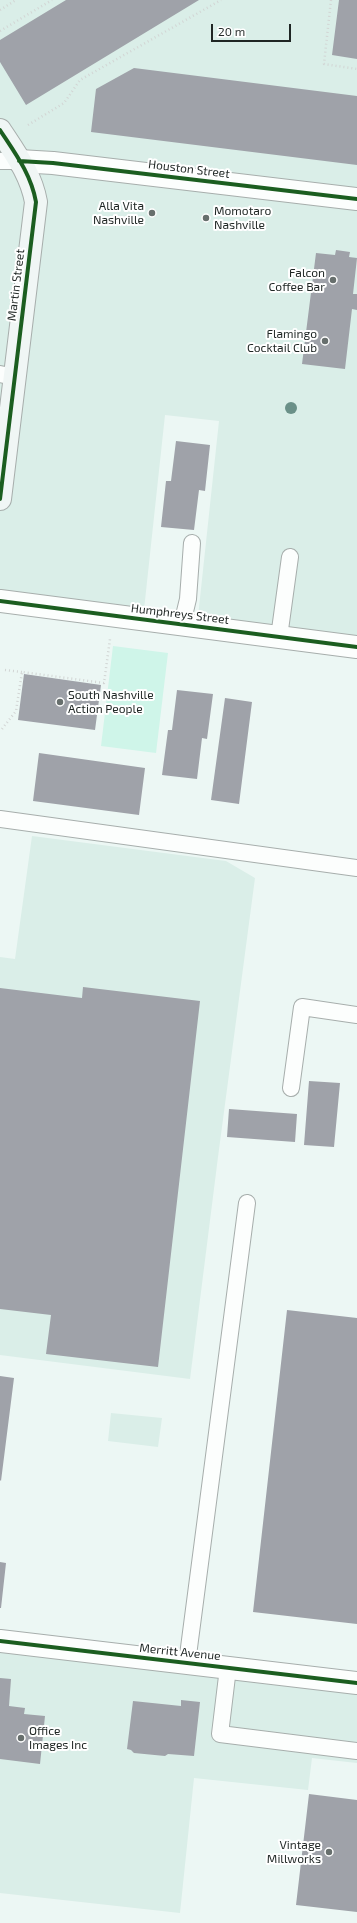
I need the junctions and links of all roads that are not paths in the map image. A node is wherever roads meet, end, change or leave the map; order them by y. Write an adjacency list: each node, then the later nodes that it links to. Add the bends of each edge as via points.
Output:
1 (0, 130): 2 (street, Martin Street)
2 (10, 161): 3 (street, Houston Street, via 53,163); 4 (street, Martin Street, via 28,174 36,202)
3 (357, 199)
4 (8, 376): 5 (street, Martin Street)
5 (5, 420): 6 (street, Martin Street)
6 (0, 499)
7 (192, 543): 10 (lane, via 188,599)
8 (290, 557): 11 (lane)
9 (0, 601): 10 (street, Humphreys Street)
10 (182, 624): 11 (street, Humphreys Street)
11 (279, 637): 12 (street, Humphreys Street)
12 (357, 647)
13 (0, 819): 14 (lane)
14 (357, 868)
15 (357, 1015): 16 (lane, via 302,1007)
16 (291, 1088)
17 (247, 1203): 19 (lane)
18 (0, 1641): 19 (street, Merritt Avenue)
19 (187, 1663): 20 (street, Merritt Avenue)
20 (228, 1668): 21 (street, Merritt Avenue); 22 (lane, via 220,1734)
21 (357, 1683)
22 (357, 1751)

